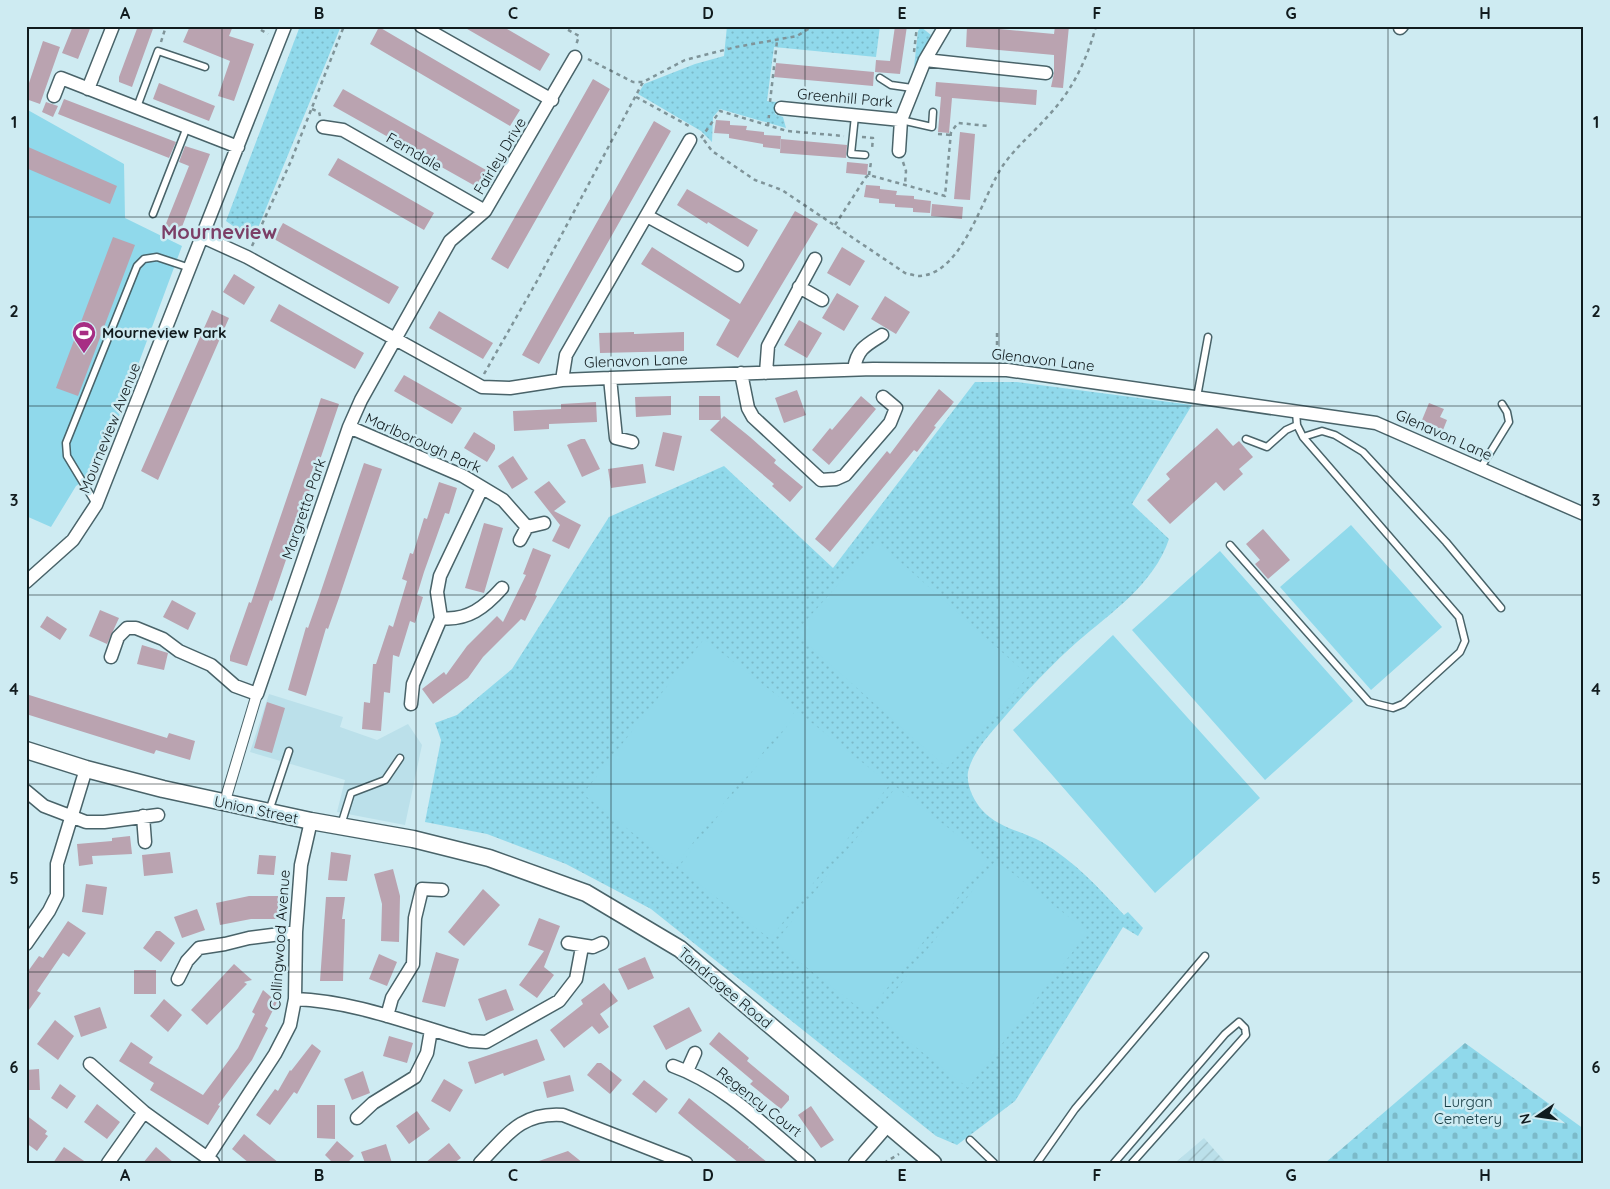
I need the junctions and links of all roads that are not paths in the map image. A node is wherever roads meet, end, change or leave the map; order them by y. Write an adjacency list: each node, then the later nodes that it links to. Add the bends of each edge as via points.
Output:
1 (113, 26): 11 (street)
2 (285, 26): 22 (street, Mourneview Avenue)
3 (421, 26): 13 (street)
4 (944, 26): 6 (street, Greenhill Park)
5 (575, 57): 13 (street, Fairley Drive)
6 (925, 60): 8 (street); 10 (street, Greenhill Park)
7 (205, 67): 14 (lane, via 158,51)
8 (1046, 73)
9 (880, 78): 10 (lane, via 891,85)
10 (912, 88): 18 (street, Greenhill Park)
11 (88, 89): 12 (street, via 61,78); 14 (street)
12 (54, 96)
13 (552, 100): 25 (street, Fairley Drive)
14 (137, 107): 19 (street)
15 (781, 108): 17 (street, Greenhill Park)
16 (933, 112): 18 (lane, via 932,127)
17 (855, 116): 18 (street, Greenhill Park); 24 (lane, via 851,154)
18 (901, 120): 23 (street)
19 (187, 127): 22 (street); 26 (lane)
20 (324, 127): 25 (street, Ferndale, via 344,130)
21 (696, 139): 27 (street)
22 (238, 147): 28 (street, Mourneview Avenue)
23 (899, 151)
24 (865, 155)
25 (485, 212): 36 (street, Fairley Drive, via 450,241)
26 (153, 214)
27 (647, 216): 30 (street); 41 (street, via 566,355)
28 (203, 237): 31 (street, Mourneview Avenue); 36 (street, via 247,257)
29 (815, 259): 32 (street)
30 (736, 265)
31 (190, 268): 53 (street, Mourneview Avenue); 53 (lane, via 157,257 144,259 137,266 66,443 67,456)
32 (800, 287): 33 (street); 39 (street, via 768,346)
33 (822, 300)
34 (882, 335): 37 (street, via 856,356)
35 (1208, 337): 43 (lane)
36 (394, 339): 41 (street, Glenavon Lane, via 477,386 510,388); 47 (street, Margretta Park)
37 (854, 369): 39 (street, Glenavon Lane); 43 (street, Glenavon Lane, via 996,370)
38 (741, 373): 39 (street, Glenavon Lane); 40 (street, Glenavon Lane); 42 (street, via 753,417 821,480 845,475 890,423 896,408)
39 (766, 373)
40 (610, 378): 41 (street, Glenavon Lane); 50 (street, via 616,438)
41 (562, 380)
42 (883, 397)
43 (1197, 397): 45 (street, Glenavon Lane)
44 (1502, 404): 51 (lane, via 1508,412 1509,422)
45 (1296, 411): 46 (lane); 51 (street, Glenavon Lane, via 1376,423)
46 (1297, 425): 48 (lane); 49 (lane, via 1267,447)
47 (350, 427): 52 (street, Marlborough Park, via 463,476); 64 (street, Margretta Park)
48 (1303, 437): 58 (lane, via 1459,617 1465,641 1460,652 1403,704 1393,708 1369,702); 61 (lane, via 1322,432 1335,435 1363,452 1446,542)
49 (1246, 439)
50 (632, 442)
51 (1480, 468): 54 (street, Glenavon Lane)
52 (482, 488): 56 (street, Marlborough Park, via 503,500); 62 (street, Marlborough Park, via 440,576 437,592)
53 (96, 505): 59 (street, Mourneview Avenue, via 73,540)
54 (1584, 514)
55 (544, 523): 56 (street)
56 (527, 527): 57 (street)
57 (520, 540)
58 (1230, 545)
59 (26, 582)
60 (502, 588): 62 (street, via 481,609 456,619)
61 (1501, 608)
62 (441, 618): 65 (street, via 413,684)
63 (111, 657): 64 (street, via 118,637 127,628 136,628 211,666 235,686)
64 (257, 694): 71 (street, Margretta Park)
65 (411, 704)
66 (26, 750): 69 (street, Union Street)
67 (289, 751): 72 (lane)
68 (400, 758): 77 (lane, via 385,780 351,793)
69 (86, 769): 71 (street, Union Street); 75 (street)
70 (26, 790): 75 (street, via 44,806)
71 (224, 804): 72 (street, Union Street)
72 (269, 812): 76 (street, Union Street)
73 (158, 815): 74 (street)
74 (143, 816): 75 (street, via 104,822); 78 (street)
75 (72, 818): 82 (street, via 56,864 57,895 49,911)
76 (311, 821): 77 (street, Union Street); 81 (street, Collingwood Avenue, via 301,865)
77 (341, 826): 79 (street, Union Street, via 413,839)
78 (145, 842)
79 (489, 858): 97 (street, Tandragee Road, via 586,893 680,949)
80 (442, 890): 89 (street, via 422,889 415,918 413,964 392,998)
81 (296, 932): 87 (street, via 199,948 187,961); 88 (street, Collingwood Avenue)
82 (28, 937)
83 (568, 943): 85 (street)
84 (602, 944): 85 (street)
85 (582, 947): 90 (street, via 576,979 559,1001 486,1042)
86 (1206, 956): 107 (lane, via 1075,1109)
87 (178, 979)
88 (295, 999): 89 (street); 99 (street, Collingwood Avenue, via 290,1024 275,1054)
89 (387, 1016): 90 (street)
90 (431, 1030): 96 (street, via 427,1053 415,1077 373,1103)
91 (695, 1053): 94 (street)
92 (90, 1064): 95 (street)
93 (673, 1066): 94 (street, Regency Court)
94 (687, 1071): 103 (street, Regency Court, via 717,1088)
95 (144, 1112): 99 (street); 100 (street)
96 (357, 1118)
97 (888, 1125): 104 (street); 105 (street, Tandragee Road)
98 (970, 1140): 106 (lane)
99 (210, 1160)
100 (108, 1163)
101 (480, 1163): 102 (street, via 524,1120 548,1114 563,1115)
102 (686, 1163)
103 (809, 1163)
104 (855, 1163)
105 (933, 1163)
106 (994, 1163)
107 (1037, 1163)
108 (1114, 1163): 109 (lane, via 1218,1041 1239,1022 1246,1035)
109 (1132, 1163)

